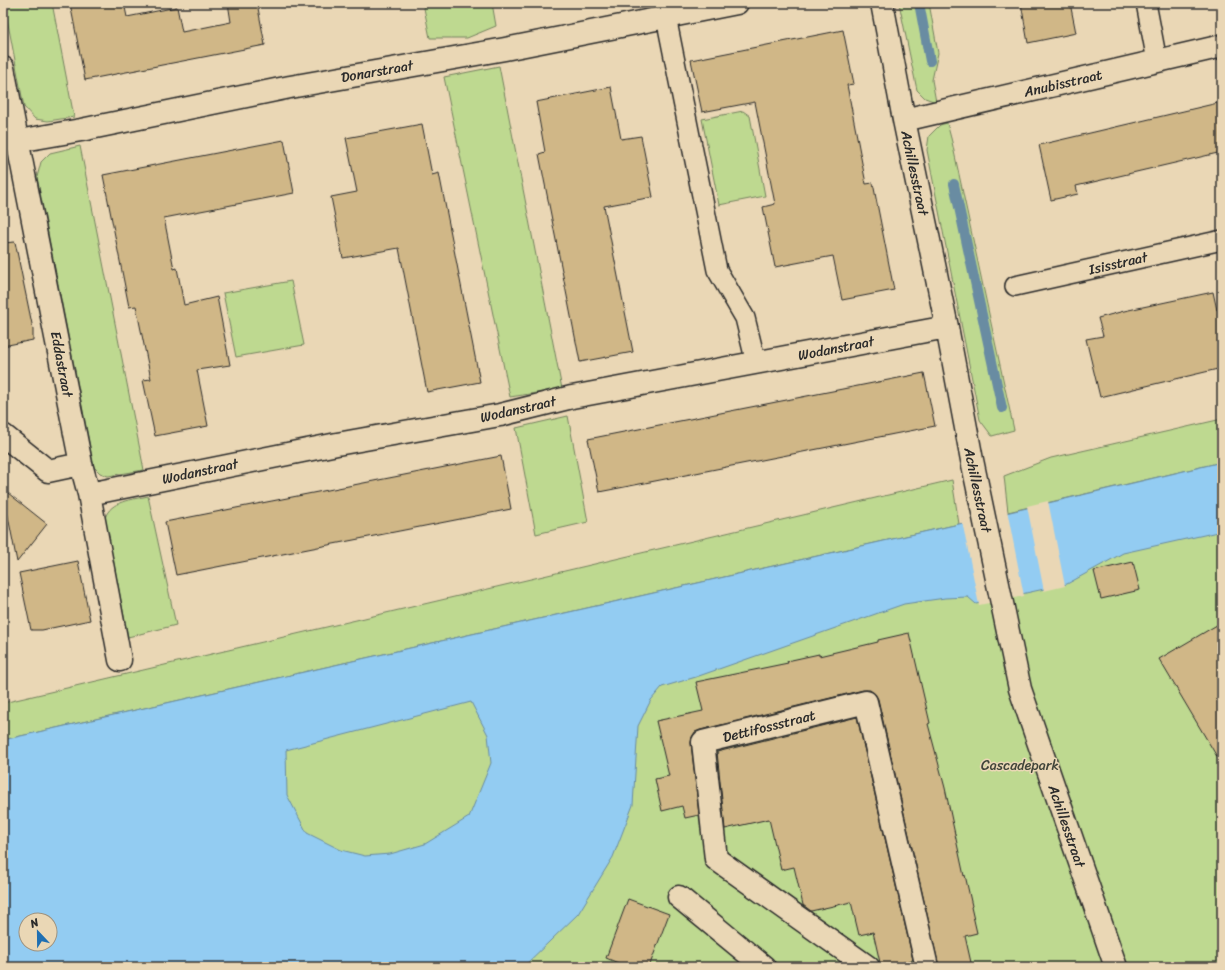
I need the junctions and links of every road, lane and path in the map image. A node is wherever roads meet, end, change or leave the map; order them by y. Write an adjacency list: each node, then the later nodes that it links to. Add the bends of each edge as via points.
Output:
1 (737, 3): 4 (street, Donarstraat)
2 (882, 3): 8 (street, Achillesstraat)
3 (1146, 3): 6 (lane)
4 (666, 17): 9 (street, Donarstraat); 13 (lane, via 717,270 745,318)
5 (1222, 46): 6 (street, Anubisstraat)
6 (1157, 61): 8 (street, Anubisstraat)
7 (3, 68): 9 (street, Eddastraat)
8 (904, 120): 12 (street, Achillesstraat)
9 (18, 142): 15 (street, Eddastraat)
10 (1222, 240): 11 (lane, Isisstraat)
11 (1015, 286)
12 (947, 327): 13 (street, Wodanstraat); 22 (street, Achillesstraat, via 1020,689)
13 (756, 363): 16 (street, Wodanstraat, via 572,397 500,415 336,444)
14 (3, 435): 15 (street, via 48,471)
15 (81, 464): 16 (street, Eddastraat)
16 (89, 494): 17 (street, Eddastraat)
17 (120, 660)
18 (679, 897): 19 (street)
19 (764, 967)
20 (868, 967): 21 (street, Dettifossstraat, via 716,859 703,742 866,702)
21 (927, 967)
22 (1116, 967)

